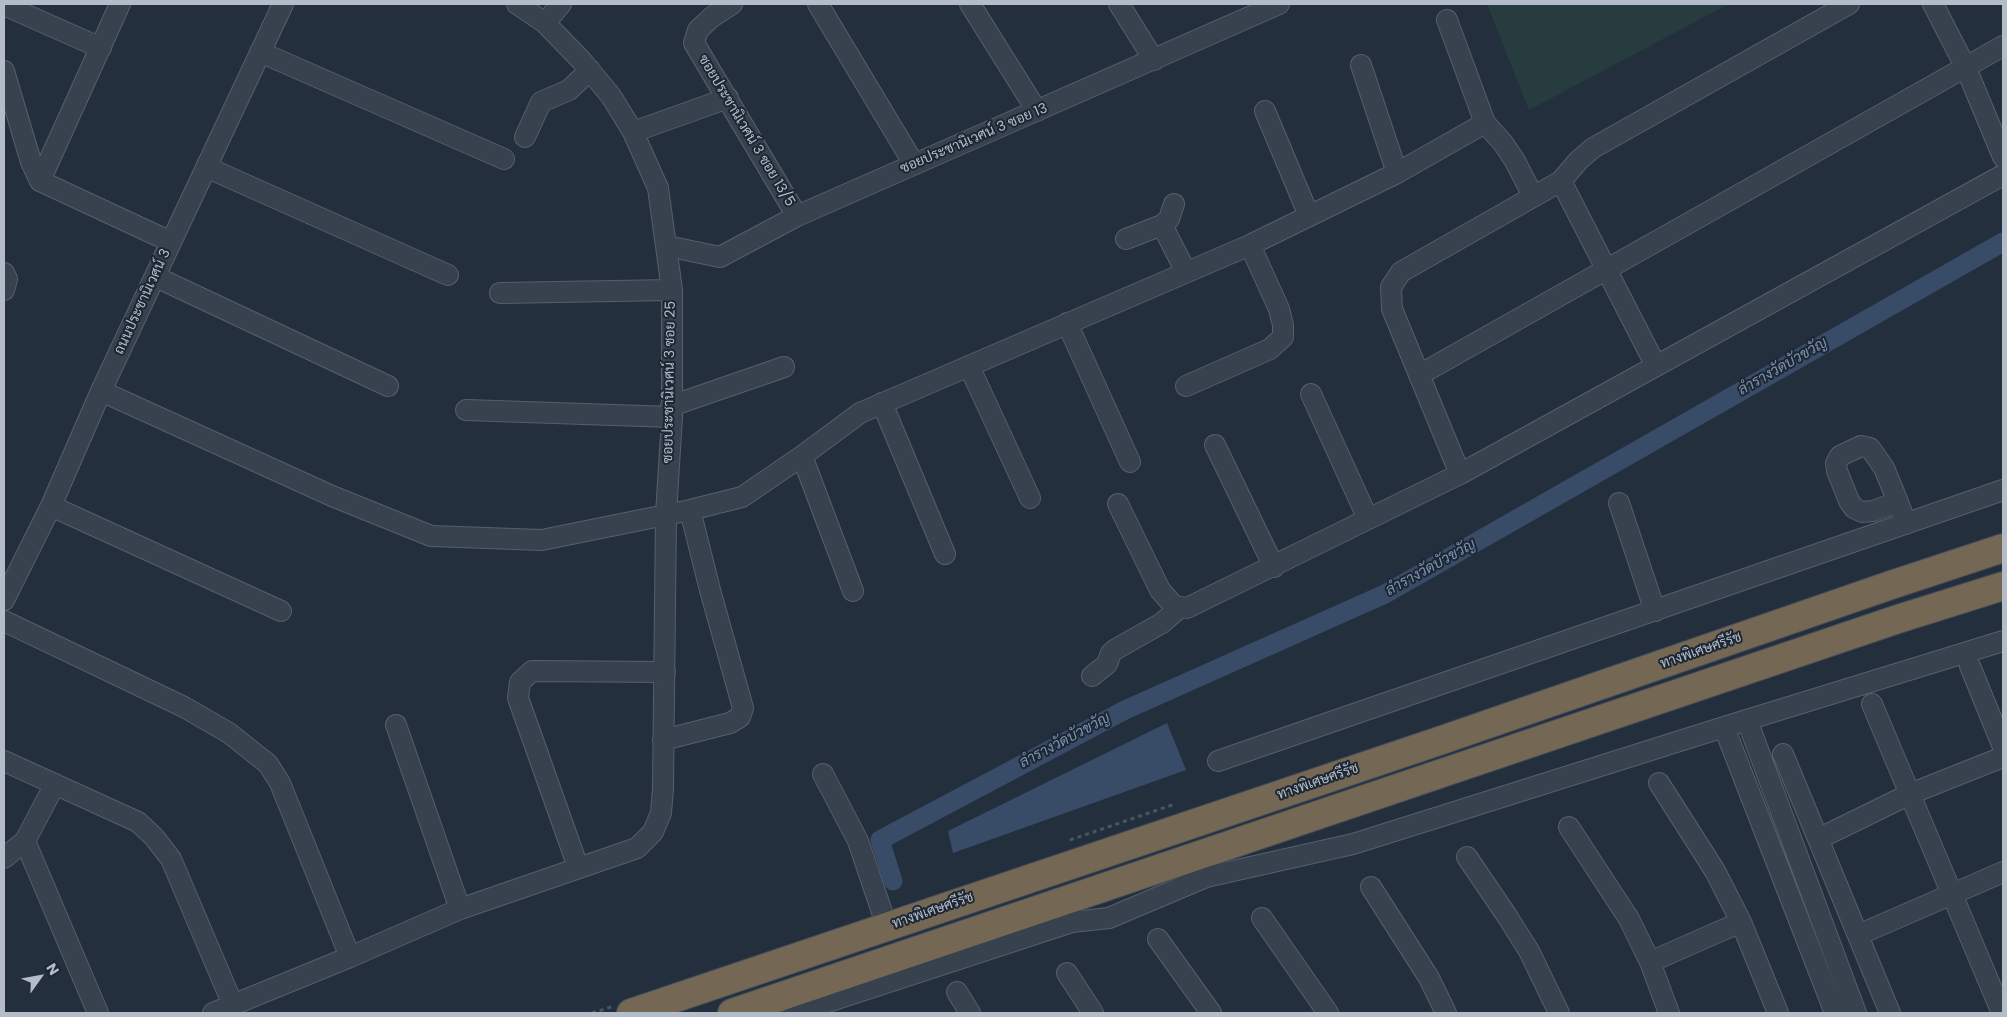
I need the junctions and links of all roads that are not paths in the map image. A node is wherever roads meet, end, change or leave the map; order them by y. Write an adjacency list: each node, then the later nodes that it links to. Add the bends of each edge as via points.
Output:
1 (120, 4): 16 (street)
2 (283, 4): 17 (street, ถนนประชานิเวศน์ 3)
3 (517, 4): 14 (street, ซอยประชานิเวศน์ 3 ซอย 25)
4 (561, 4): 14 (street)
5 (732, 4): 23 (street, ซอยประชานิเวศน์ 3 ซอย 13/5, via 698,30 694,43)
6 (818, 4): 31 (street)
7 (970, 4): 24 (street)
8 (1119, 4): 18 (street)
9 (1850, 4): 36 (street, via 1593,148)
10 (1933, 4): 20 (street)
11 (4, 5): 16 (street)
12 (1270, 6): 18 (street, ซอยประชานิเวศน์ 3 ซอย 13)
13 (1447, 20): 26 (street)
14 (545, 23): 21 (street, ซอยประชานิเวศน์ 3 ซอย 25)
15 (2003, 46): 20 (street)
16 (101, 48): 35 (street)
17 (260, 52): 30 (street); 32 (street, ถนนประชานิเวศน์ 3)
18 (1154, 60): 24 (street, ซอยประชานิเวศน์ 3 ซอย 13)
19 (1361, 65): 33 (street)
20 (1966, 68): 29 (street); 46 (street)
21 (590, 70): 27 (street, ซอยประชานิเวศน์ 3 ซอย 25); 28 (street, via 569,90 541,102)
22 (4, 71): 35 (street, via 31,162)
23 (728, 98): 27 (street); 39 (street, ซอยประชานิเวศน์ 3 ซอย 13/5)
24 (1037, 111): 31 (street, ซอยประชานิเวศน์ 3 ซอย 13)
25 (1265, 111): 40 (street)
26 (1484, 123): 33 (street); 37 (street, via 1503,143)
27 (633, 132): 45 (street, ซอยประชานิเวศน์ 3 ซอย 25, via 658,188)
28 (526, 137)
29 (2003, 157)
30 (504, 160)
31 (914, 164): 39 (street, ซอยประชานิเวศน์ 3 ซอย 13)
32 (206, 167): 43 (street, ถนนประชานิเวศน์ 3); 49 (street)
33 (1397, 173): 40 (street)
34 (2003, 175): 56 (street)
35 (40, 181): 43 (street)
36 (1561, 181): 37 (street); 46 (street)
37 (1534, 196): 58 (street, via 1401,272 1391,286 1392,309)
38 (1174, 204): 41 (street, via 1169,219)
39 (797, 216): 45 (street, ซอยประชานิเวศน์ 3 ซอย 13, via 720,257)
40 (1309, 216): 44 (street)
41 (1162, 225): 42 (street); 47 (street)
42 (1126, 238)
43 (171, 242): 50 (street, ถนนประชานิเวศน์ 3)
44 (1250, 245): 47 (street); 60 (street, via 1279,309 1283,337 1270,349)
45 (667, 246): 52 (street, ซอยประชานิเวศน์ 3 ซอย 25)
46 (1606, 269): 56 (street); 58 (street)
47 (1186, 272): 54 (street)
48 (4, 273): 51 (street, via 7,279)
49 (448, 275)
50 (156, 276): 59 (street); 61 (street, ถนนประชานิเวศน์ 3)
51 (4, 290)
52 (672, 290): 53 (street); 65 (street, ซอยประชานิเวศน์ 3 ซอย 25)
53 (500, 292)
54 (1067, 323): 55 (street); 68 (street)
55 (969, 366): 63 (street); 71 (street)
56 (1656, 366): 69 (street)
57 (784, 367): 65 (street)
58 (1420, 374): 69 (street)
59 (388, 386)
60 (1186, 386)
61 (101, 391): 75 (street, ถนนประชานิเวศน์ 3); 77 (street, via 332,496 431,536 542,540)
62 (1311, 394): 78 (street)
63 (882, 403): 67 (street, via 847,422); 81 (street)
64 (466, 410): 65 (street)
65 (672, 412): 77 (street, ซอยประชานิเวศน์ 3 ซอย 25)
66 (1215, 445): 82 (street)
67 (802, 456): 76 (street, via 742,497); 84 (street)
68 (1130, 462)
69 (1460, 474): 78 (street)
70 (2003, 490): 79 (street)
71 (1030, 498)
72 (1898, 502): 79 (street)
73 (1619, 503): 88 (street)
74 (1118, 504): 86 (street, via 1160,590)
75 (51, 506): 85 (street, ถนนประชานิเวศน์ 3); 87 (street)
76 (690, 510): 77 (street); 98 (street, via 743,708 740,717 730,723)
77 (666, 514): 92 (street, ซอยประชานิเวศน์ 3 ซอย 25)
78 (1368, 519): 82 (street)
79 (1906, 524): 88 (street)
80 (2003, 548): 130 (highway, ทางพิเศษศรีรัช, via 1374,764)
81 (945, 554)
82 (1274, 567): 86 (street, via 1188,608)
83 (2003, 586): 131 (highway)
84 (853, 591)
85 (4, 600)
86 (1179, 608): 93 (street, via 1116,649 1107,664)
87 (281, 611)
88 (1655, 611): 103 (street)
89 (4, 621): 123 (street, via 184,707 229,733 268,764 280,784)
90 (2003, 641): 95 (street)
91 (1970, 666): 99 (street)
92 (665, 672): 98 (street, ซอยประชานิเวศน์ 3 ซอย 25); 113 (street, via 532,672 520,682 518,698)
93 (1092, 676)
94 (1872, 704): 107 (street)
95 (1747, 720): 97 (street); 142 (street)
96 (396, 725): 117 (street)
97 (1724, 727): 132 (street, via 1353,844 1206,877 1109,918 1072,922); 141 (street)
98 (663, 740): 113 (street, ซอยประชานิเวศน์ 3 ซอย 25, via 661,814 653,832 637,848)
99 (2003, 746)
100 (1783, 754): 109 (street)
101 (2003, 757): 107 (street)
102 (4, 761): 106 (street)
103 (1218, 761)
104 (823, 774): 118 (street, via 858,841)
105 (1659, 783): 120 (street, via 1715,871)
106 (55, 784): 110 (street); 127 (street, via 138,822 154,837 170,859)
107 (1910, 794): 109 (street); 116 (street)
108 (1569, 827): 124 (street, via 1629,918)
109 (1818, 839): 121 (street)
110 (25, 841): 112 (street); 128 (street)
111 (1467, 857): 138 (street, via 1529,951)
112 (4, 858)
113 (578, 867): 117 (street)
114 (2003, 872): 116 (street)
115 (1371, 887): 137 (street, via 1429,978)
116 (1951, 893): 121 (street); 144 (street)
117 (460, 909): 123 (street)
118 (882, 912)
119 (1262, 918): 136 (street)
120 (1741, 922): 124 (street); 140 (street)
121 (1858, 935): 143 (street)
122 (1158, 939): 135 (street)
123 (350, 957): 127 (street)
124 (1650, 962): 139 (street)
125 (1066, 973): 134 (street)
126 (957, 992): 133 (street)
127 (233, 1005): 129 (street)
128 (98, 1013)
129 (213, 1013)
130 (631, 1013)
131 (732, 1013)
132 (794, 1013)
133 (970, 1013)
134 (1093, 1013)
135 (1211, 1013)
136 (1328, 1013)
137 (1446, 1013)
138 (1560, 1013)
139 (1669, 1013)
140 (1778, 1013)
141 (1834, 1013)
142 (1856, 1013)
143 (1890, 1013)
144 (2002, 1013)

